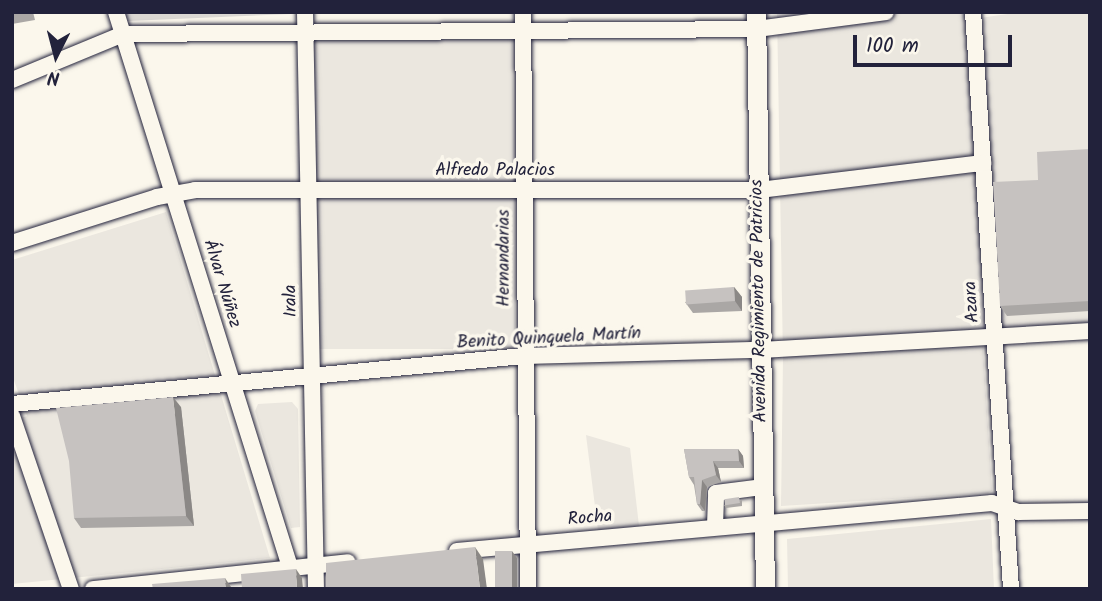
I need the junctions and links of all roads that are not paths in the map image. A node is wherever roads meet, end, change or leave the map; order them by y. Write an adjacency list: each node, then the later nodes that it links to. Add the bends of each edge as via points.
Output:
1 (116, 12): 9 (street, Álvar Núñez)
2 (305, 12): 7 (street, Irala)
3 (523, 12): 8 (street, Hernandarias)
4 (886, 12): 6 (street)
5 (973, 12): 11 (street, Azara)
6 (757, 21): 8 (street); 13 (main road, Avenida Regimiento de Patricios)
7 (306, 32): 8 (street); 9 (street); 12 (street, Irala)
8 (523, 33): 14 (street, Hernandarias)
9 (123, 34): 10 (street); 15 (street, Álvar Núñez)
10 (12, 80)
11 (983, 163): 13 (street, Alfredo Palacios); 18 (street, Azara)
12 (309, 190): 14 (street, Alfredo Palacios); 15 (street, Alfredo Palacios); 21 (street, Irala)
13 (759, 190): 14 (street, Alfredo Palacios); 19 (main road, Avenida Regimiento de Patricios)
14 (525, 191): 20 (street, Hernandarias)
15 (172, 193): 16 (street, Alfredo Palacios); 22 (street, Álvar Núñez)
16 (12, 243)
17 (1090, 331): 18 (street, Benito Quinquela Martín)
18 (994, 335): 19 (street, Benito Quinquela Martín); 26 (street, Azara)
19 (761, 350): 20 (street, Benito Quinquela Martín); 25 (main road, Avenida Regimiento de Patricios)
20 (524, 356): 21 (street, Benito Quinquela Martín); 30 (street, Hernandarias)
21 (312, 376): 22 (street, Benito Quinquela Martín); 33 (street, Irala)
22 (232, 383): 23 (street, Benito Quinquela Martín); 34 (street, Álvar Núñez)
23 (12, 404)
24 (12, 416): 35 (street)
25 (762, 487): 28 (main road, Avenida Regimiento de Patricios); 29 (street, via 716,493)
26 (1005, 507): 27 (street, Rocha, via 1018,512); 28 (street, Rocha, via 992,503); 40 (street, Azara)
27 (1090, 512)
28 (763, 522): 29 (street, Rocha); 39 (main road, Avenida Regimiento de Patricios)
29 (715, 526): 30 (street, Rocha)
30 (527, 544): 31 (street, Rocha); 38 (street, Hernandarias)
31 (435, 553)
32 (369, 560): 33 (street)
33 (316, 565): 34 (street); 37 (street, Irala)
34 (290, 567): 36 (street)
35 (71, 589)
36 (93, 589)
37 (316, 589)
38 (528, 589)
39 (765, 589)
40 (1011, 589)

